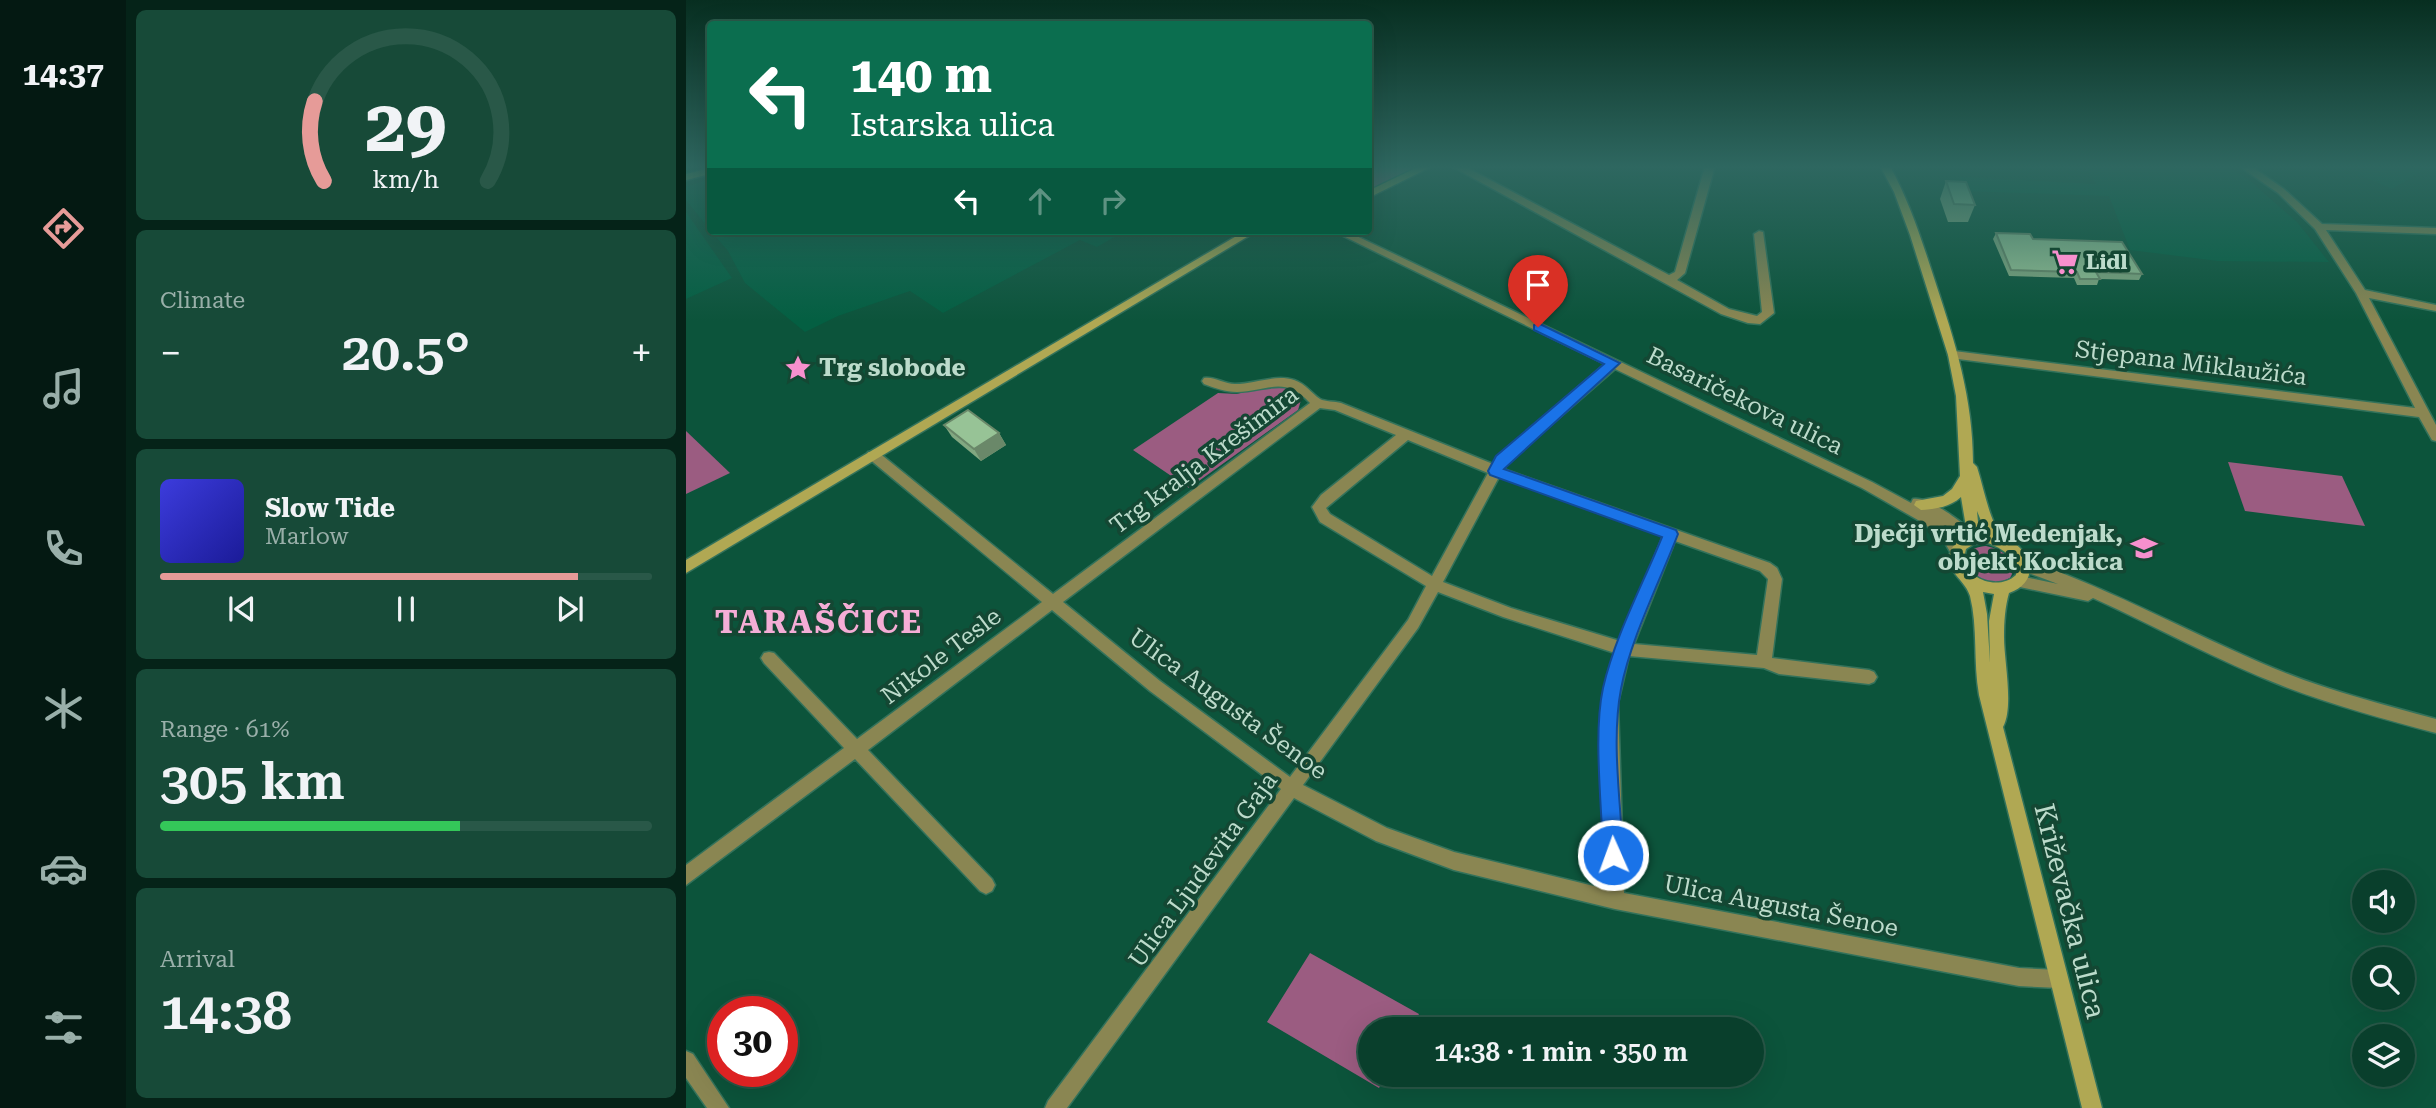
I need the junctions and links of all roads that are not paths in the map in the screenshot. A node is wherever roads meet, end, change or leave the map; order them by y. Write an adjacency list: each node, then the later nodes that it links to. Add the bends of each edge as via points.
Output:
1 (1553, 218): 10 (street)
2 (1696, 218): 10 (street, via 1680,273)
3 (1909, 218): 13 (main road)
4 (2309, 218): 5 (street)
5 (2319, 227): 6 (street); 11 (street)
6 (2436, 230)
7 (1759, 234): 10 (street, via 1768,313 1760,320 1731,314)
8 (1245, 235): 20 (main road)
9 (1346, 235): 14 (street, Basaričekova ulica)
10 (1670, 280)
11 (2361, 293): 12 (street); 17 (street)
12 (2436, 308)
13 (1954, 355): 17 (street, Stjepana Miklaužića); 21 (main road)
14 (1614, 363): 22 (street, Ulica Ljudevita Gaja, via 1502,460); 24 (street, Basaričekova ulica)
15 (1208, 381): 16 (street, Trg kralja Krešimira, via 1230,388 1286,380 1309,391)
16 (1318, 404): 18 (street, via 1337,406); 37 (street, Trg kralja Krešimira)
17 (2423, 413): 19 (street)
18 (1405, 435): 22 (street); 34 (street, via 1319,507 1336,525)
19 (2436, 437)
20 (873, 455): 31 (main road); 37 (street, Ulica Augusta Šenoe)
21 (1967, 456): 23 (main road); 28 (main road)
22 (1496, 471): 26 (street); 34 (street, Ulica Ljudevita Gaja)
23 (1966, 475): 25 (main road, via 1952,499); 27 (main road, via 1973,527)
24 (1867, 485): 25 (street, Basaričekova ulica); 29 (street, Basaričekova ulica, via 1934,523)
25 (1921, 505): 27 (street, Basaričekova ulica)
26 (1671, 534): 38 (street); 40 (street, via 1772,572)
27 (1970, 539): 28 (main road); 29 (main road)
28 (1997, 541): 30 (main road, via 2014,551)
29 (1957, 551): 32 (main road, via 1958,566)
30 (2023, 565): 33 (main road); 36 (street, via 2068,579)
31 (686, 567)
32 (1971, 580): 35 (main road); 43 (main road, Križevačka ulica, via 1980,604 1982,669)
33 (2020, 582): 35 (main road); 36 (street)
34 (1434, 584): 38 (street); 45 (street, Ulica Ljudevita Gaja, via 1413,624)
35 (2003, 589): 43 (main road, Križevačka ulica, via 1997,609 2001,700)
36 (2107, 600): 42 (street, via 2270,674)
37 (1054, 601): 44 (street, Nikole Tesle); 45 (street, Ulica Augusta Šenoe, via 1155,686)
38 (1624, 649): 40 (street); 48 (street, via 1608,720)
39 (769, 658): 44 (street)
40 (1764, 662): 41 (street)
41 (1869, 677)
42 (2436, 726)
43 (1997, 727): 49 (main road, Križevačka ulica)
44 (856, 749): 46 (street, Nikole Tesle); 47 (street)
45 (1292, 788): 48 (street, Ulica Augusta Šenoe, via 1415,848 1494,873); 52 (street, Ulica Ljudevita Gaja)
46 (686, 876)
47 (986, 885)
48 (1615, 900): 49 (street, Ulica Augusta Šenoe, via 2019,977)
49 (2059, 979): 53 (main road, Križevačka ulica)
50 (686, 1061): 51 (street)
51 (719, 1108)
52 (1055, 1108)
53 (2092, 1108)

